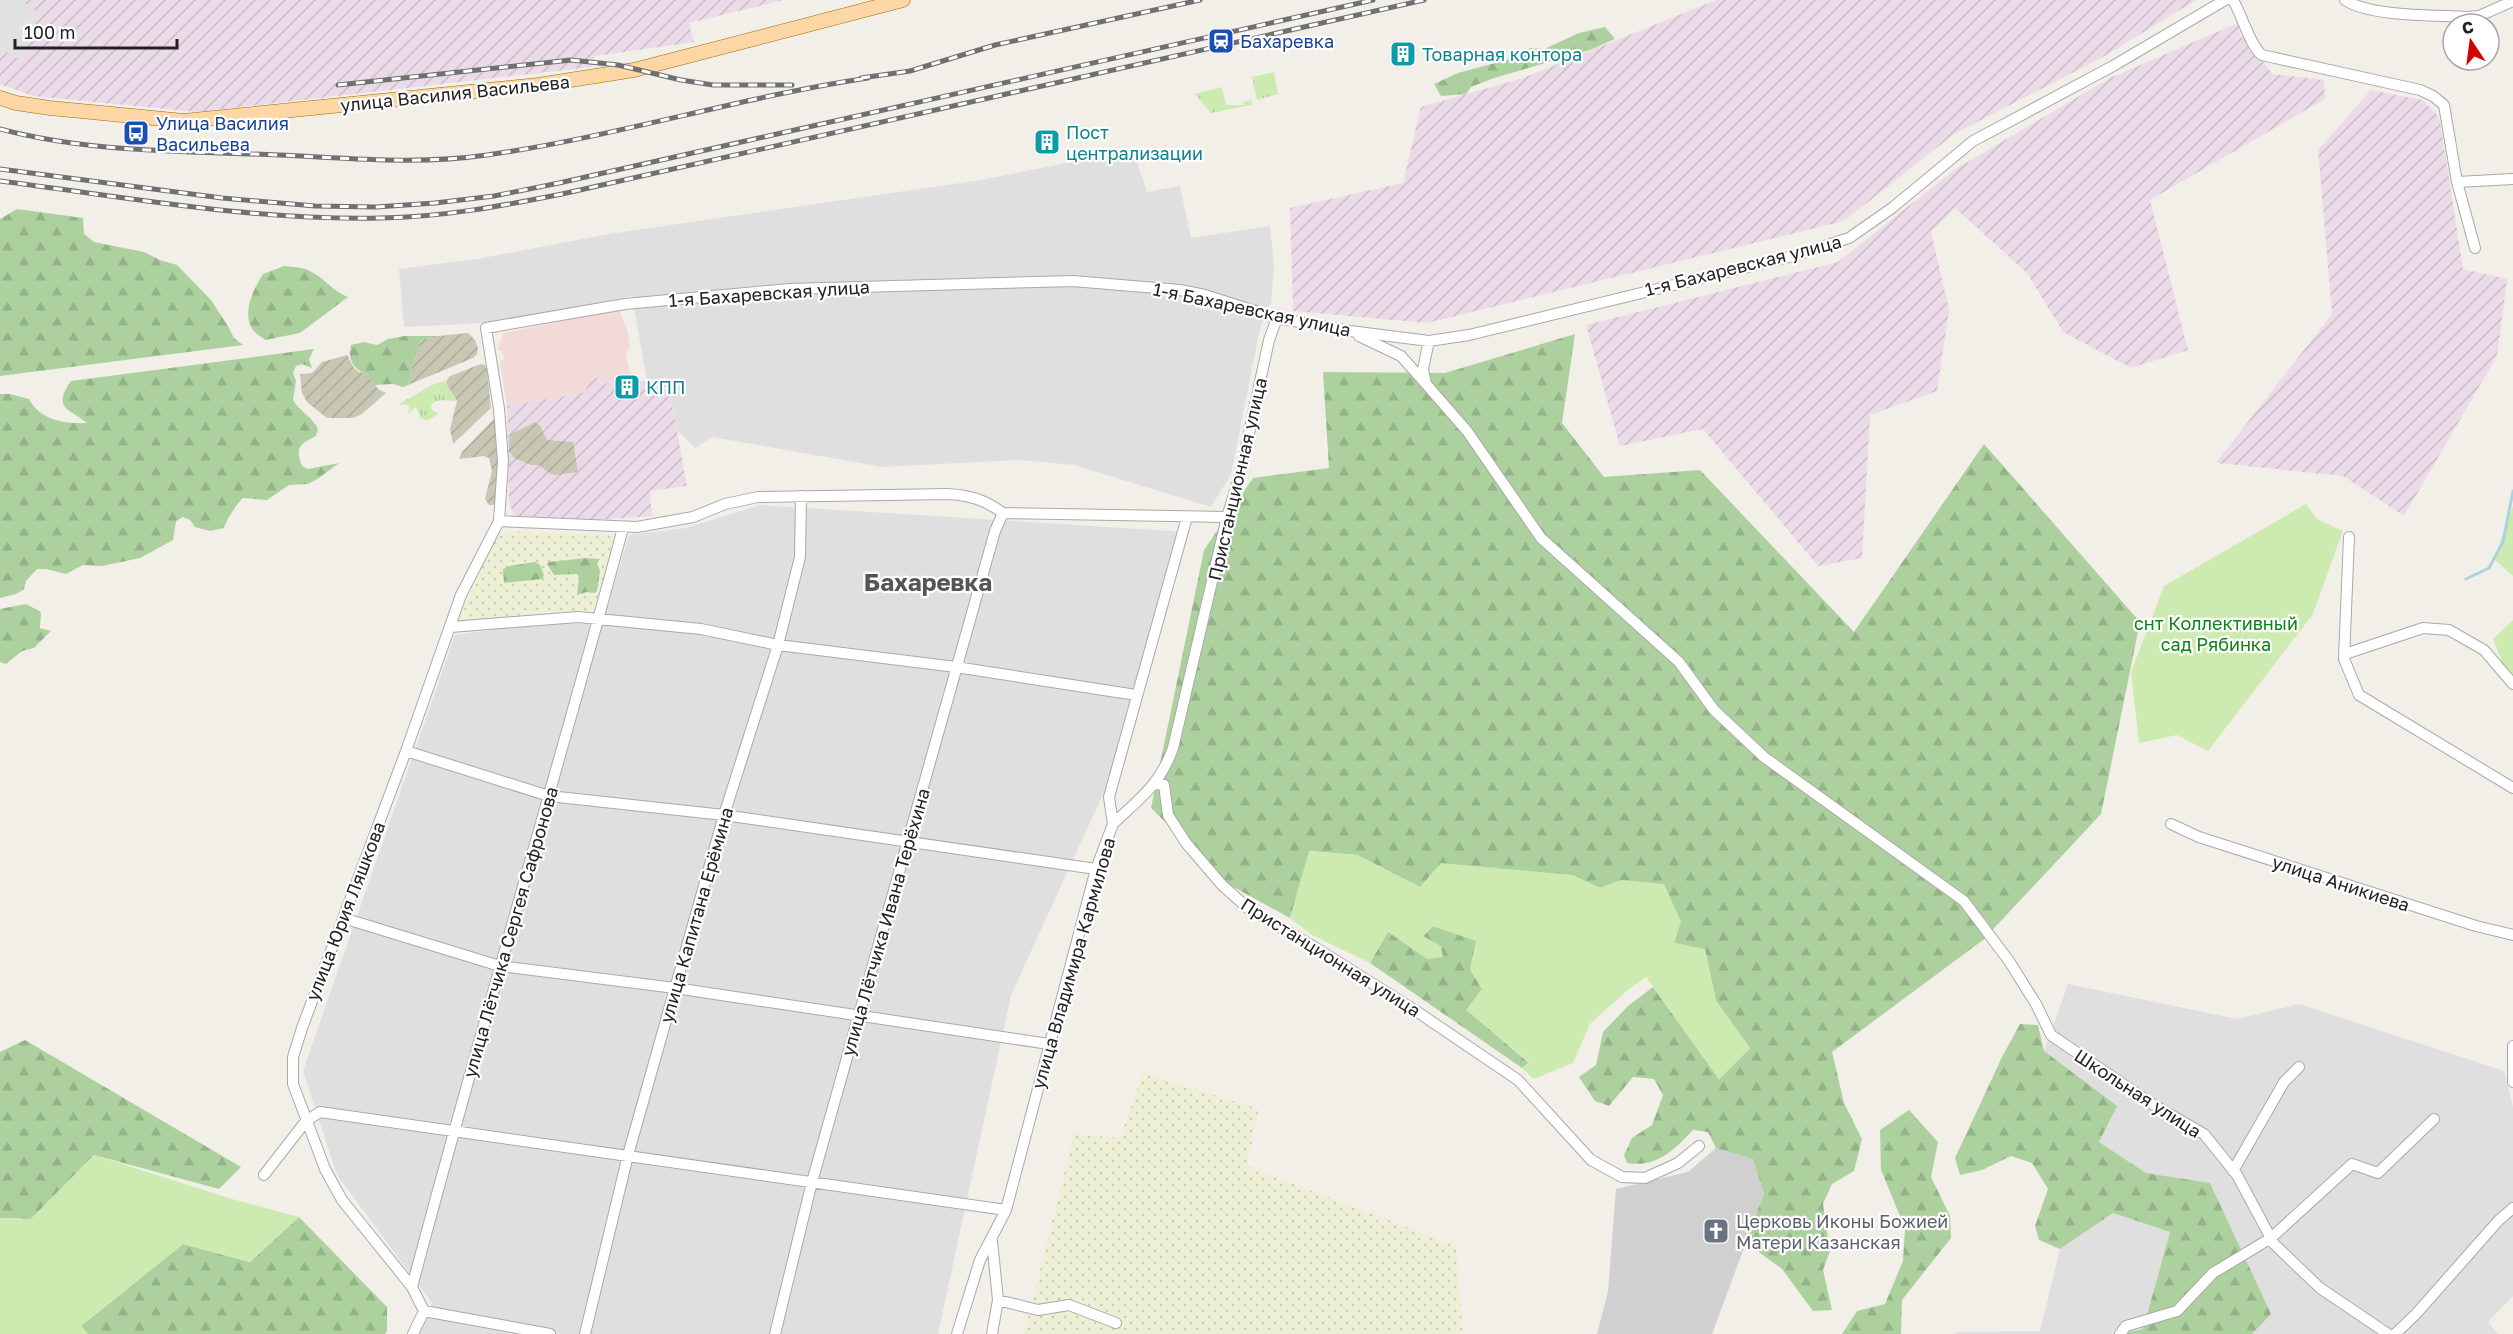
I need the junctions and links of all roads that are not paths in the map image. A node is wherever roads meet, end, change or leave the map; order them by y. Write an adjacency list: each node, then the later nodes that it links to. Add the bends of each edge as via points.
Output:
1 (903, 0): 6 (main road, улица Василия Васильева, via 634,70 538,85 184,121 50,108)
2 (2225, 0): 12 (street, 1-я Бахаревская улица, via 1973,141 1849,238 1797,255 1469,335)
3 (2233, 0): 8 (street, via 2256,51 2262,55 2433,96 2446,112)
4 (2345, 0): 5 (street, via 2371,10 2467,17)
5 (2513, 2)
6 (0, 98)
7 (2513, 179): 8 (street)
8 (2457, 182): 9 (street)
9 (2475, 248)
10 (1277, 318): 11 (street, 1-я Бахаревская улица); 17 (street, Пристанционная улица); 18 (street, 1-я Бахаревская улица, via 1180,290 1038,281 789,289 625,304 486,328 502,441)
11 (1350, 331): 12 (street, 1-я Бахаревская улица); 13 (street, Школьная улица, via 1401,356)
12 (1428, 341): 13 (street, via 1423,369)
13 (1426, 384): 51 (street, Школьная улица, via 1467,431 1540,538 1679,662 1714,710 1764,757 1965,902 2009,961 2051,1035 2152,1104 2204,1134)
14 (801, 496): 15 (street, via 957,494 988,502); 19 (street, via 747,498 676,521); 23 (street, улица Капитана Ерёмина, via 800,557)
15 (1003, 513): 16 (street); 25 (street, улица Лётчика Ивана Терёхина)
16 (1187, 517): 17 (street); 27 (street, улица Владимира Кармилова)
17 (1227, 517): 29 (street, Пристанционная улица, via 1173,748 1167,767)
18 (499, 521): 19 (street); 22 (street, улица Юрия Ляшкова, via 471,574)
19 (623, 528): 21 (street, улица Лётчика Сергея Сафронова)
20 (2349, 537): 24 (street)
21 (598, 619): 22 (street, via 560,617); 23 (street, via 701,628); 31 (street, улица Лётчика Сергея Сафронова)
22 (451, 627): 28 (street, улица Юрия Ляшкова)
23 (778, 645): 25 (street); 32 (street, улица Капитана Ерёмина)
24 (2345, 654): 26 (street, via 2423,628 2449,630 2484,650); 30 (street, via 2359,695)
25 (956, 667): 27 (street); 35 (street, улица Лётчика Ивана Терёхина)
26 (2513, 684)
27 (1136, 695): 33 (street, улица Владимира Кармилова, via 1109,797)
28 (406, 751): 31 (street); 37 (street, улица Юрия Ляшкова)
29 (1155, 784): 33 (street); 49 (street, Пристанционная улица, via 1164,785 1168,815 1186,843 1250,910 1416,1011 1518,1080 1591,1160 1622,1177 1645,1178 1678,1163)
30 (2513, 788)
31 (549, 796): 32 (street); 39 (street, улица Лётчика Сергея Сафронова)
32 (724, 815): 35 (street); 40 (street, улица Капитана Ерёмина)
33 (1113, 824): 36 (street, улица Владимира Кармилова)
34 (2171, 824): 38 (street, улица Аникиева, via 2210,840)
35 (908, 842): 36 (street); 41 (street, улица Лётчика Ивана Терёхина)
36 (1096, 869): 42 (street, улица Владимира Кармилова)
37 (343, 918): 39 (street); 47 (street, улица Юрия Ляшкова, via 293,1057 293,1083)
38 (2513, 935)
39 (500, 966): 40 (street); 48 (street, улица Лётчика Сергея Сафронова)
40 (675, 988): 41 (street); 50 (street, улица Капитана Ерёмина)
41 (859, 1014): 42 (street); 53 (street, улица Лётчика Ивана Терёхина)
42 (1049, 1044): 55 (street, улица Владимира Кармилова)
43 (2513, 1046): 45 (street)
44 (2299, 1067): 51 (street, via 2284,1082)
45 (2513, 1082)
46 (2434, 1119): 56 (street, via 2378,1173 2352,1164)
47 (306, 1121): 48 (street, via 320,1112); 52 (street); 58 (street, улица Юрия Ляшкова, via 342,1200)
48 (453, 1130): 50 (street); 58 (street, улица Лётчика Сергея Сафронова)
49 (1699, 1146)
50 (628, 1155): 53 (street); 64 (street, улица Капитана Ерёмина)
51 (2233, 1171): 56 (street, Школьная улица)
52 (264, 1175)
53 (812, 1182): 55 (street); 65 (street, улица Лётчика Ивана Терёхина)
54 (2513, 1208): 70 (street)
55 (1006, 1210): 57 (street, улица Владимира Кармилова)
56 (2271, 1238): 68 (street, via 2213,1273 2177,1311 2126,1326); 69 (street, Школьная улица, via 2320,1288)
57 (992, 1241): 59 (street); 66 (street, улица Владимира Кармилова, via 980,1260)
58 (412, 1287): 60 (street)
59 (998, 1300): 61 (street, via 1038,1310 1069,1305); 67 (street)
60 (424, 1311): 62 (street); 63 (street)
61 (1116, 1323)
62 (413, 1334)
63 (550, 1334)
64 (585, 1334)
65 (776, 1334)
66 (957, 1334)
67 (992, 1334)
68 (2120, 1334)
69 (2388, 1334)
70 (2395, 1334)

